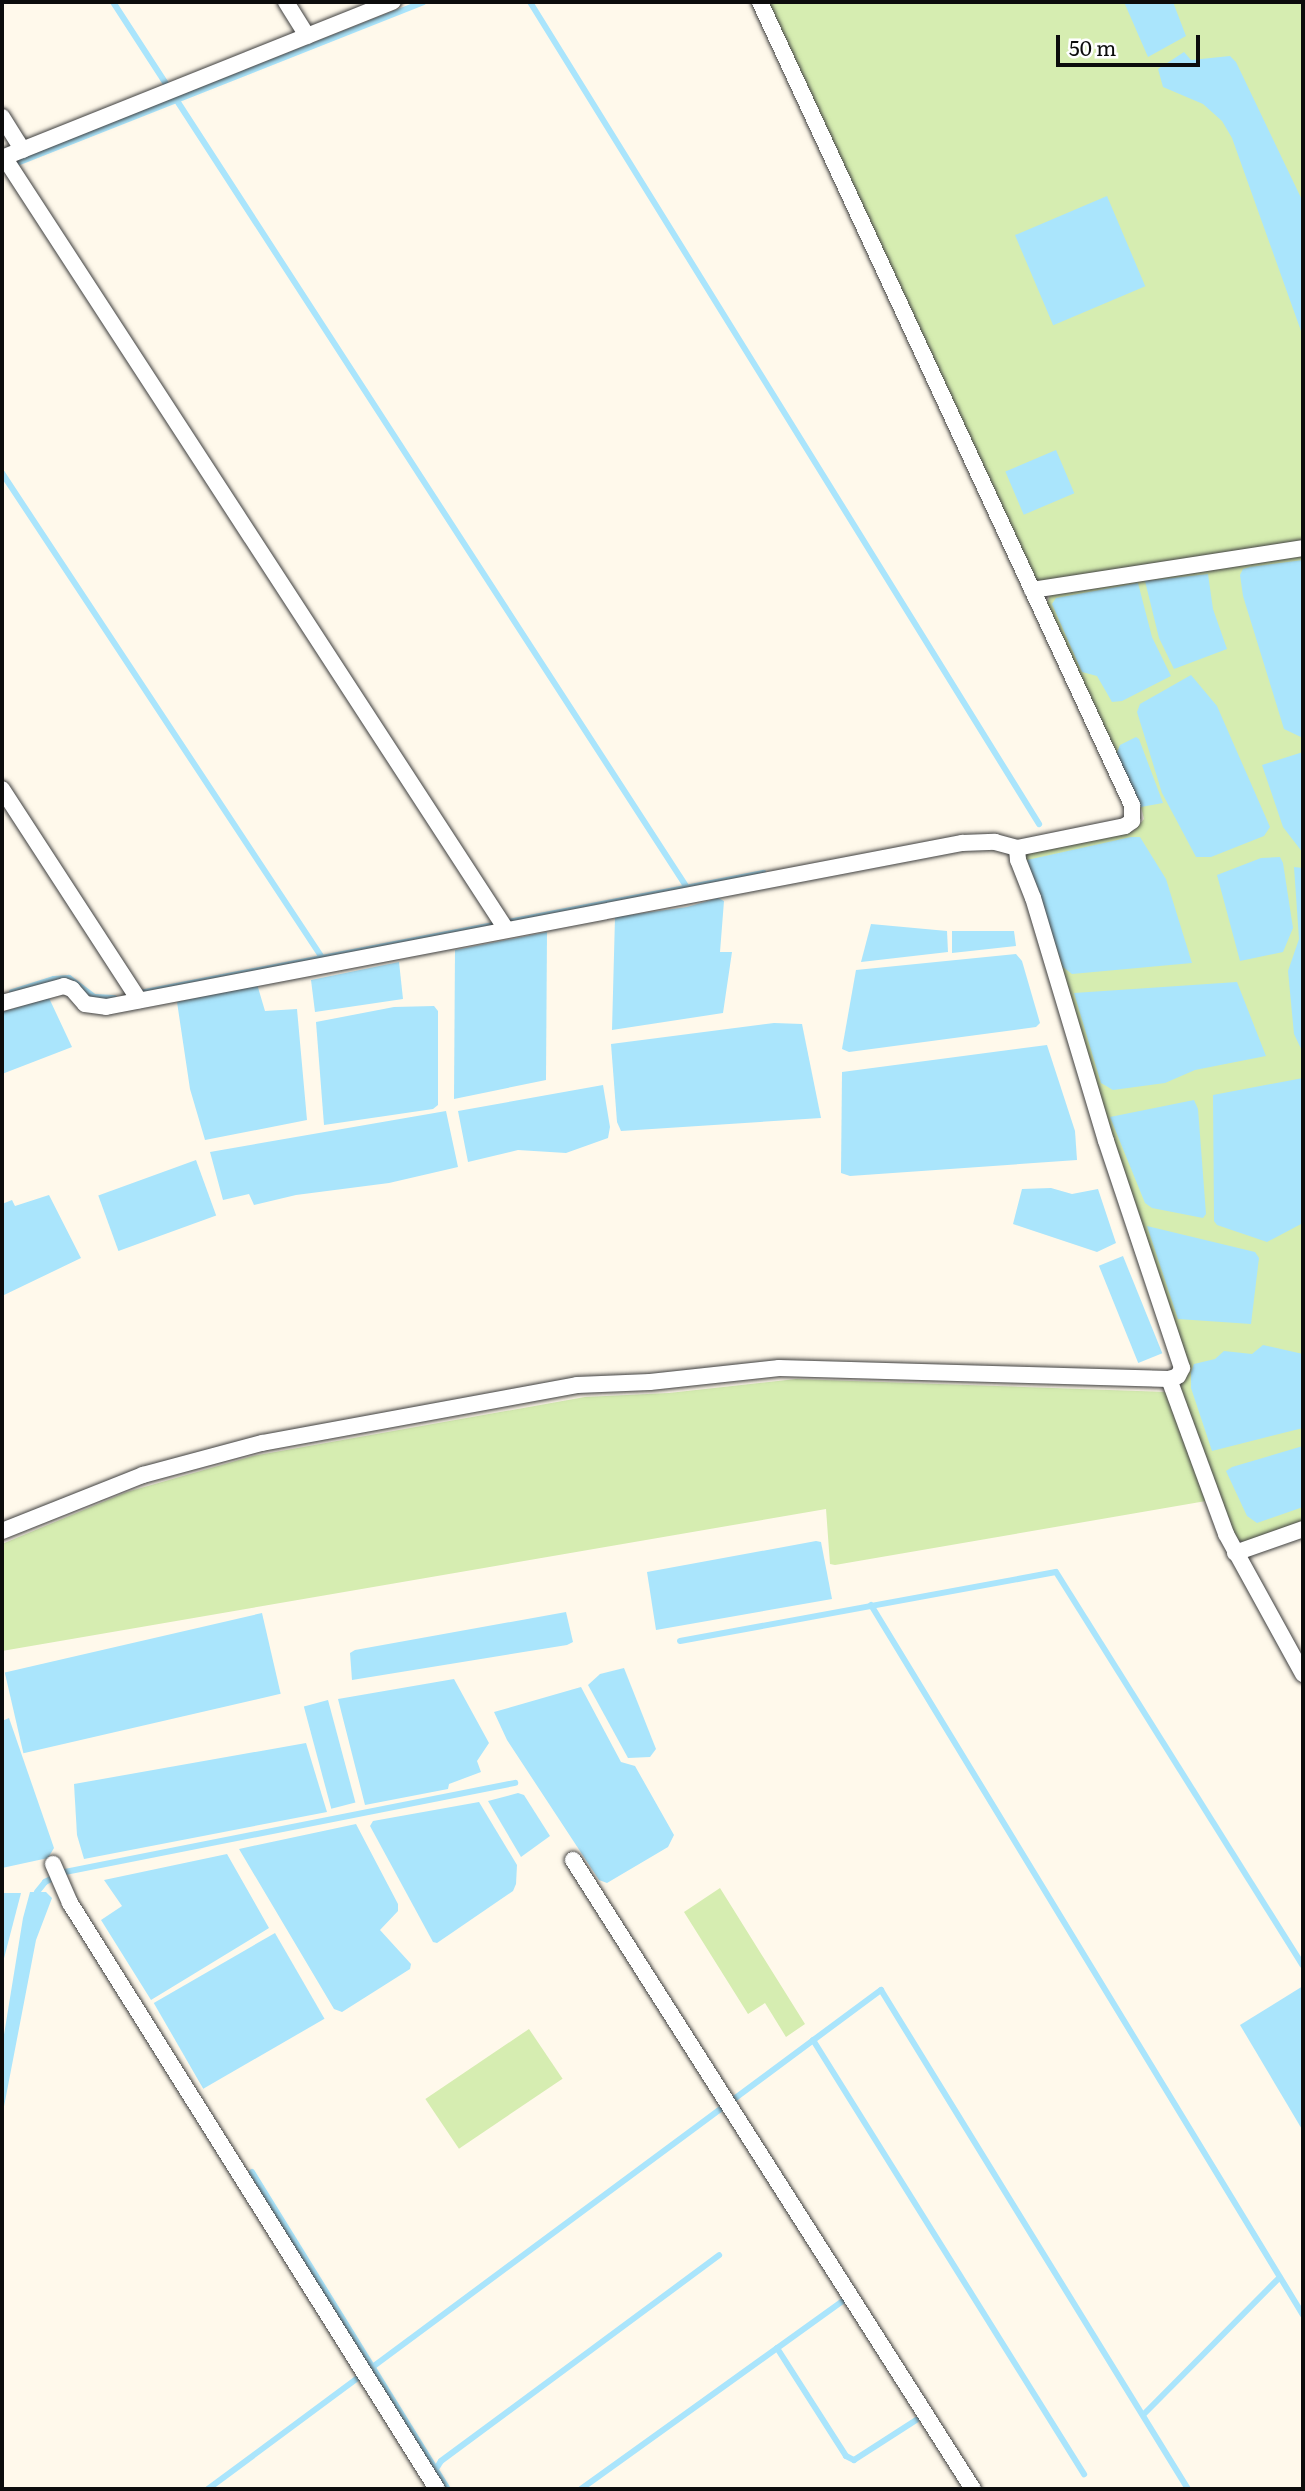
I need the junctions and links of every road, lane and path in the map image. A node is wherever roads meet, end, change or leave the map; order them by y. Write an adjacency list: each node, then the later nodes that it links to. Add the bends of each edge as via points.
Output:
1 (286, 2): 4 (street)
2 (393, 2): 4 (street)
3 (760, 2): 9 (street)
4 (307, 36): 6 (street)
5 (2, 117): 6 (street)
6 (23, 150): 7 (street)
7 (3, 157): 12 (street)
8 (1303, 548): 9 (street)
9 (1032, 590): 11 (street, via 1134,814 1125,826)
10 (2, 789): 13 (street)
11 (1017, 848): 12 (street, via 995,842 962,843); 15 (street, via 1106,1141 1181,1359 1178,1376)
12 (506, 929): 13 (street)
13 (139, 1000): 14 (street, via 96,1007 85,1004 64,986)
14 (2, 1003)
15 (1169, 1379): 17 (street, via 779,1368 577,1385 262,1443 143,1475); 18 (street)
16 (1303, 1529): 18 (street)
17 (2, 1531)
18 (1235, 1553): 19 (street)
19 (1303, 1674)
20 (573, 1860): 23 (street)
21 (53, 1864): 22 (street, via 70,1903)
22 (437, 2489)
23 (973, 2489)

